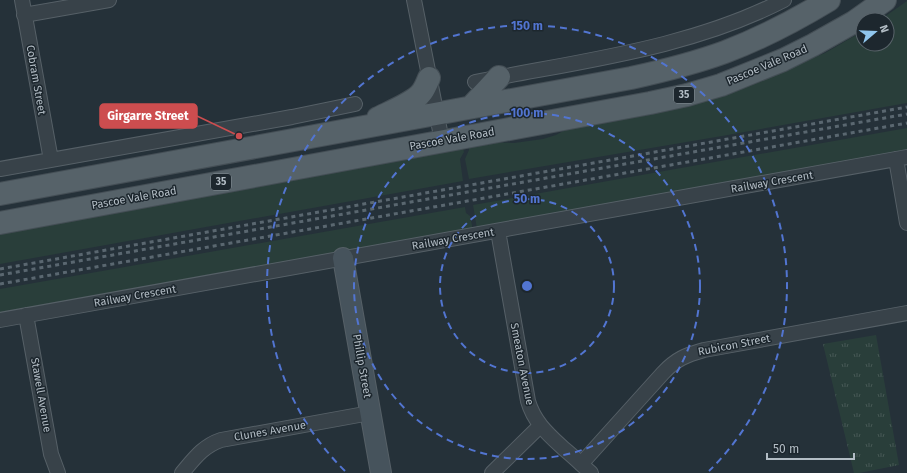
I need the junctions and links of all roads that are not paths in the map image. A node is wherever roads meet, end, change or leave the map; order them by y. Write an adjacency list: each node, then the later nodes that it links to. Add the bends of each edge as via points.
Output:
1 (22, 0): 7 (street, Cobram Street)
2 (109, 0): 7 (street)
3 (414, 0): 9 (street)
4 (784, 0): 8 (street, via 717,29 682,39 574,64)
5 (829, 0): 12 (main road, via 764,35 683,66)
6 (885, 0): 17 (main road, Pascoe Vale Road / 35, via 854,22 813,45 721,85 650,103)
7 (24, 15): 19 (street, Cobram Street)
8 (499, 77): 10 (street); 12 (main road)
9 (429, 78): 13 (street); 15 (main road, via 416,98)
10 (475, 82)
11 (355, 104): 14 (street)
12 (471, 108): 13 (main road)
13 (436, 114): 15 (main road); 17 (street)
14 (292, 117): 16 (street); 19 (street)
15 (360, 128): 16 (main road)
16 (305, 138): 21 (main road)
17 (442, 141): 22 (main road, Pascoe Vale Road / 35)
18 (901, 158): 23 (street); 24 (street, Railway Crescent)
19 (51, 160): 20 (street)
20 (0, 169)
21 (0, 194)
22 (0, 223)
23 (907, 223)
24 (498, 231): 25 (street, Railway Crescent); 30 (street, Smeaton Avenue, via 528,401)
25 (343, 258): 27 (street, Railway Crescent); 29 (street, Phillip Street)
26 (907, 313): 31 (street, Rubicon Street, via 704,350 680,358 663,373)
27 (26, 315): 28 (street, Railway Crescent); 32 (street, Stawell Avenue, via 51,454)
28 (0, 320)
29 (370, 413): 33 (street, Clunes Avenue, via 215,442 200,452); 34 (street, Phillip Street)
30 (540, 426): 31 (street, Smeaton Avenue); 35 (street)
31 (586, 468)
32 (58, 473)
33 (182, 473)
34 (381, 473)
35 (492, 473)

